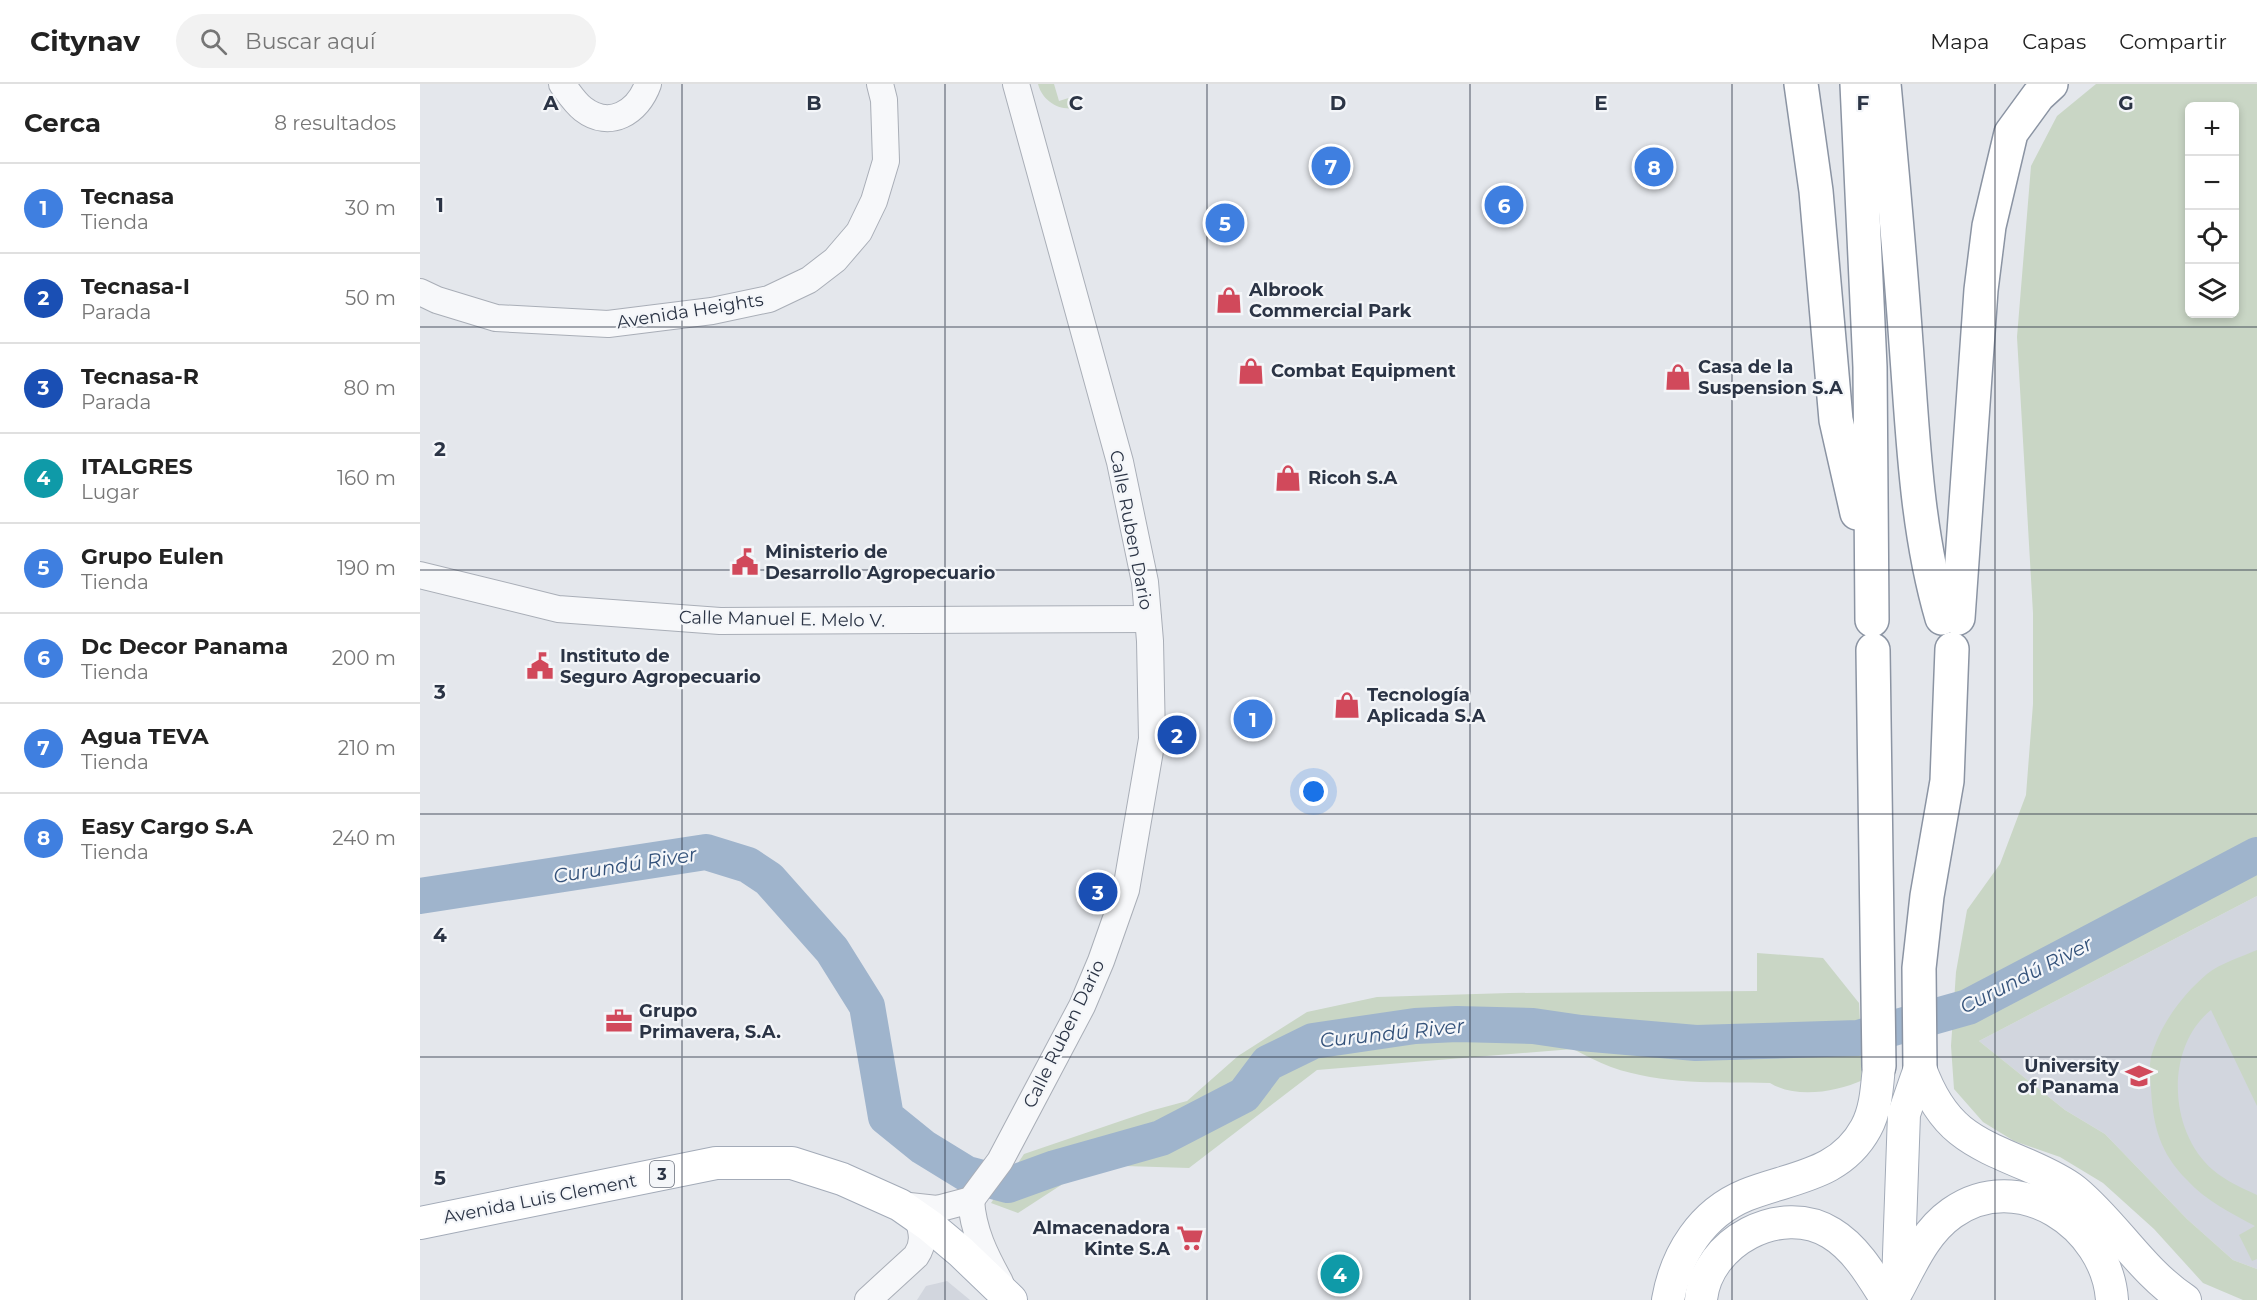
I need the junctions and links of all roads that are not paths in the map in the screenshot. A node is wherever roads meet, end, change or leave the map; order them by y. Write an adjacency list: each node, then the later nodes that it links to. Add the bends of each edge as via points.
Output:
1 (562, 84): 2 (street, via 583,109 605,119 625,115 643,99)
2 (648, 84)
3 (880, 84): 9 (street, Avenida Heights, via 886,161 874,201 859,232 836,260 809,280 769,299 712,311 608,324 496,318)
4 (1016, 84): 12 (street, Calle Ruben Dario, via 1120,462 1145,582)
5 (1801, 84): 11 (highway, via 1816,191 1836,420)
6 (1857, 84): 11 (highway, via 1870,367)
7 (1884, 84): 13 (highway, via 1916,477 1931,581)
8 (2051, 84): 13 (highway, via 2011,132 1989,226)
9 (420, 292)
10 (420, 575): 12 (street, Calle Manuel E. Melo V., via 558,609 720,621)
11 (1871, 577): 14 (highway)
12 (1148, 618): 17 (street, Calle Ruben Dario, via 1152,739 1126,890 1082,1006 1000,1161)
13 (1951, 628): 15 (highway, via 1947,781 1919,968)
14 (1879, 1063): 16 (main road); 25 (main road, via 1869,1122 1846,1154 1820,1172 1746,1196 1714,1214 1685,1250)
15 (1920, 1064): 16 (main road); 28 (main road, via 1935,1104 1961,1132 2072,1189 2156,1277)
16 (1904, 1114): 22 (main road)
17 (973, 1197): 18 (street, via 937,1209); 21 (street, via 972,1216 983,1252)
18 (909, 1211): 19 (main road, Avenida Luis Clement / 3, via 842,1179 792,1163 716,1163); 20 (main road, Avenida Luis Clement / 3); 23 (street, via 922,1233 920,1249)
19 (420, 1223)
20 (961, 1252): 21 (main road, Avenida Luis Clement / 3); 24 (street, via 928,1258)
21 (1009, 1297)
22 (1894, 1297): 26 (main road, via 1843,1241 1817,1226 1788,1222 1757,1228 1734,1242 1713,1267); 27 (main road, via 1920,1248 1946,1217 1974,1202 2012,1196 2041,1203 2079,1227 2104,1265)
23 (868, 1300)
24 (894, 1300)
25 (1668, 1300)
26 (1701, 1300)
27 (2112, 1300)
28 (2185, 1300)

